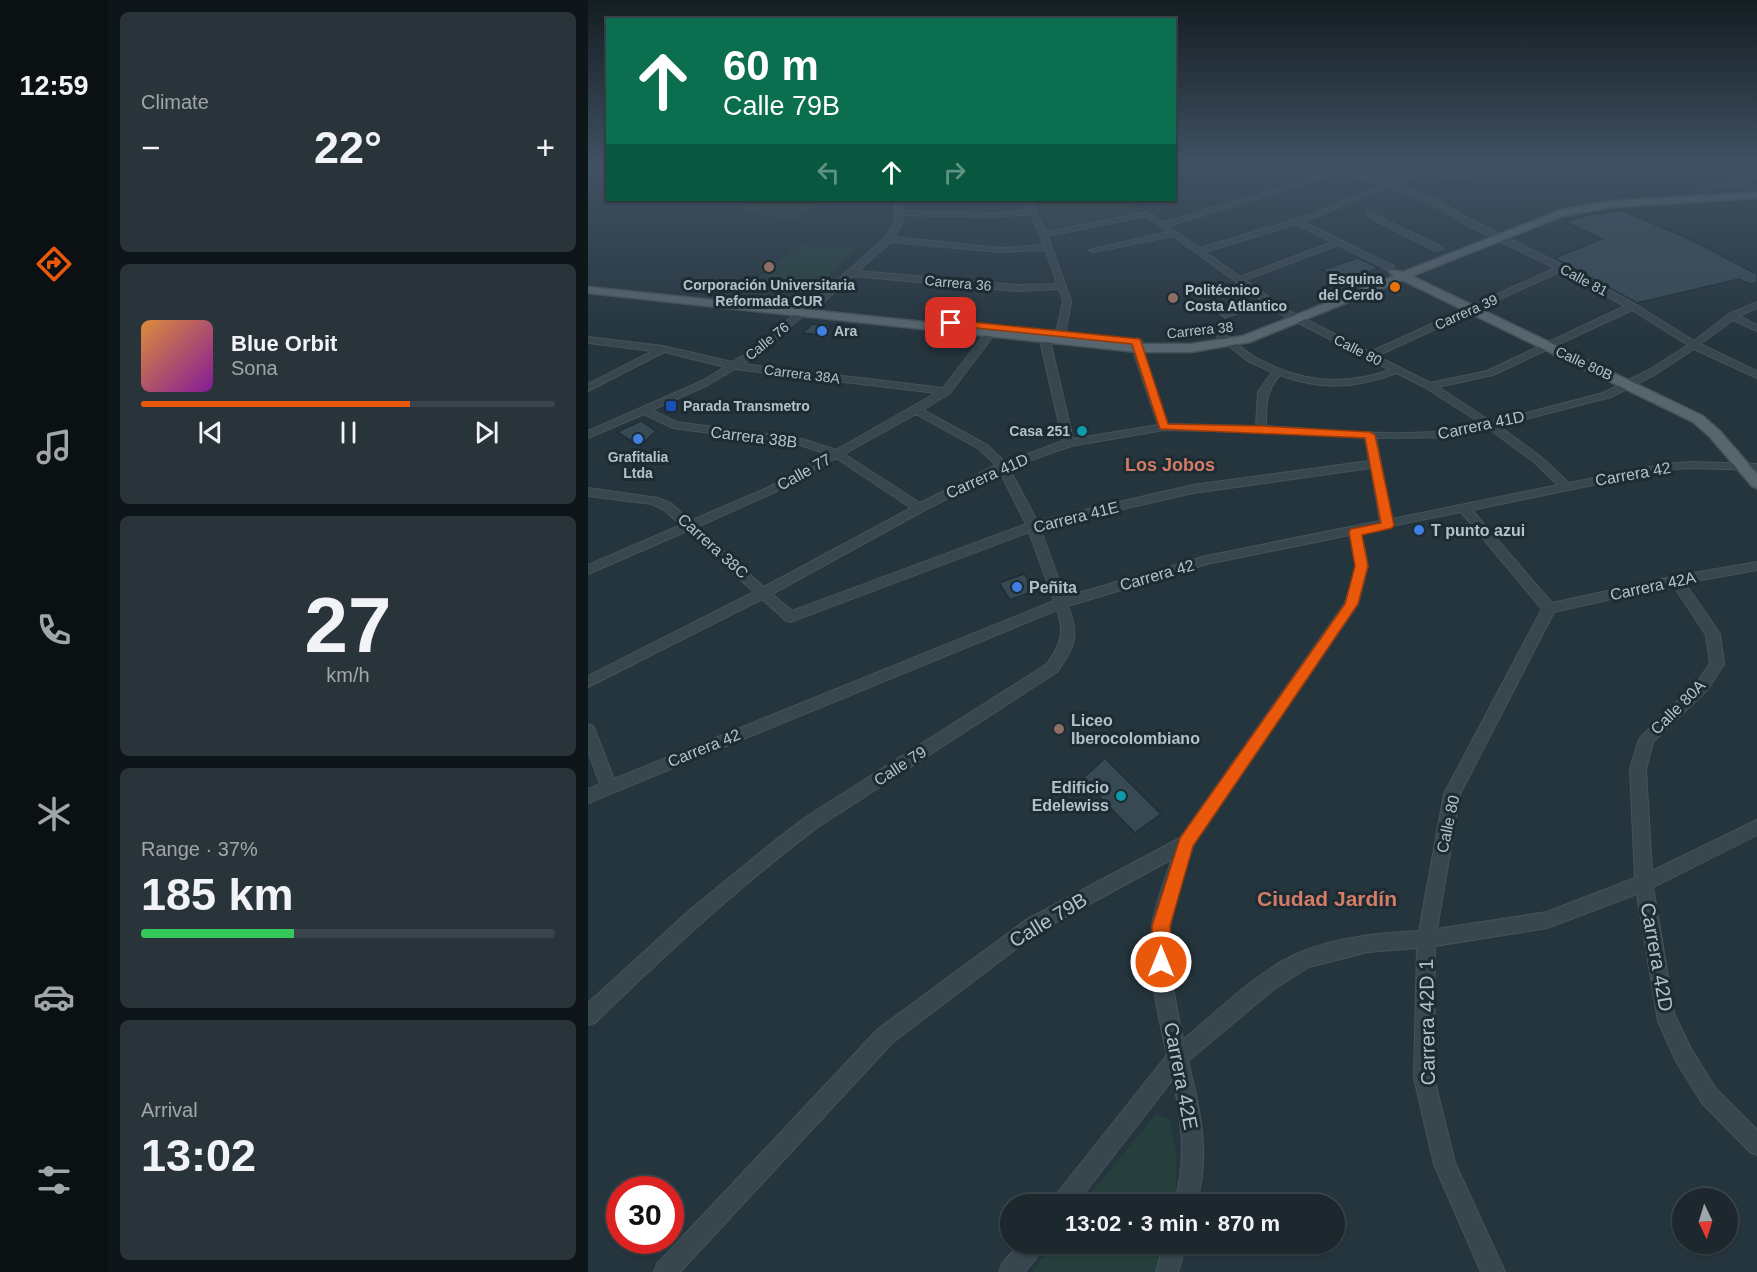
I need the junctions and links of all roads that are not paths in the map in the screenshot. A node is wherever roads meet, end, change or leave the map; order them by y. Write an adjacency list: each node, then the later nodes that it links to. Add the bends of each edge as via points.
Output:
1 (899, 223): 19 (street, Calle 76)
2 (1038, 223): 16 (street)
3 (1101, 223): 11 (street, Calle 80)
4 (1168, 223): 12 (street)
5 (1292, 223): 25 (street)
6 (1300, 223): 20 (street, Calle 80B)
7 (1388, 223): 23 (street)
8 (1471, 223): 14 (street, Calle 81)
9 (1510, 223): 14 (main road, Carrera 38)
10 (1535, 223): 18 (main road, Carrera 38)
11 (1098, 224): 13 (street); 16 (street)
12 (1163, 225): 15 (street, Calle 80)
13 (1106, 231)
14 (1488, 231): 18 (street, Calle 81); 23 (main road, Carrera 38)
15 (1174, 233): 21 (street); 25 (street, Calle 80)
16 (1043, 235): 22 (street)
17 (1114, 237): 21 (street)
18 (1502, 237): 26 (street, Calle 81); 27 (main road, Carrera 38)
19 (889, 240): 22 (street, via 1000,250); 28 (street, Calle 76)
20 (1339, 242): 27 (street, Calle 80B); 29 (street)
21 (1122, 244): 24 (street)
22 (1049, 247): 31 (street)
23 (1439, 249): 27 (main road, Carrera 38)
24 (1093, 250)
25 (1200, 251): 29 (street, Calle 80)
26 (1562, 268): 34 (street, Calle 81); 35 (street, Carrera 39)
27 (1400, 272): 35 (main road, Calle 80B); 37 (main road, Carrera 38); 39 (main road, Carrera 38)
28 (852, 273): 31 (street, Carrera 36, via 1017,288); 36 (street, Calle 76)
29 (1239, 279): 37 (street, Calle 80)
30 (588, 286): 36 (main road, Carrera 38)
31 (1063, 286): 42 (street, via 1067,302)
32 (588, 290): 36 (main road, Carrera 38)
33 (1757, 305): 38 (street, Carrera 41D)
34 (1632, 306): 46 (street); 47 (street, Calle 81)
35 (1474, 308): 46 (main road, Calle 80B); 49 (street, Carrera 39)
36 (805, 311): 41 (main road, Carrera 38); 42 (main road, Carrera 38); 50 (street, Calle 76)
37 (1284, 312): 39 (street, Calle 80); 43 (main road, Carrera 38)
38 (1732, 316): 40 (street); 47 (street, Carrera 41D)
39 (1298, 319): 43 (main road, Carrera 38, via 1246,339); 49 (street, Calle 80)
40 (1757, 328)
41 (991, 332): 42 (main road, Carrera 38); 57 (street, Calle 77)
42 (1054, 336): 45 (main road, Carrera 38); 65 (street, via 1046,345)
43 (1225, 339): 45 (main road, Carrera 38, via 1191,348); 52 (street)
44 (588, 340): 48 (street, Carrera 38A)
45 (1137, 345): 61 (street)
46 (1554, 345): 54 (main road, Calle 80B); 55 (street, via 1490,373)
47 (1694, 345): 53 (street, Calle 81); 54 (street, Carrera 41D)
48 (663, 349): 50 (street, Carrera 38A); 56 (street)
49 (1369, 356): 51 (street, Calle 80)
50 (735, 366): 57 (street, Carrera 38A); 59 (street, Calle 76)
51 (1398, 370): 52 (street, via 1366,381 1333,383); 55 (street, Calle 80)
52 (1278, 372): 62 (street, via 1261,395)
53 (1757, 375)
54 (1634, 383): 60 (street, Carrera 41D); 69 (main road, Calle 80B, via 1708,426)
55 (1429, 386): 60 (street, Calle 80)
56 (588, 388)
57 (946, 391): 58 (street, Calle 77)
58 (916, 410): 66 (street, Calle 77); 68 (street, via 983,447)
59 (646, 411): 63 (street, Calle 76); 66 (street, Carrera 38B, via 674,425 802,442)
60 (1490, 425): 64 (street, Carrera 41D, via 1457,434); 71 (street, Calle 80)
61 (1164, 427): 62 (street, Carrera 41D); 65 (street, Carrera 41D)
62 (1262, 429): 64 (street, Carrera 41D)
63 (588, 435)
64 (1370, 435): 67 (street)
65 (1069, 443): 68 (street, Carrera 41D)
66 (837, 454): 73 (street, Carrera 38B); 76 (street, Calle 77, via 771,490)
67 (1374, 464): 75 (street); 77 (street, Carrera 41E, via 1193,489)
68 (1002, 466): 73 (street, Carrera 41D); 77 (street, Calle 79)
69 (1752, 466): 70 (main road, Calle 80B); 71 (street, Carrera 42, via 1665,467)
70 (1757, 483)
71 (1567, 487): 74 (street, Carrera 42)
72 (588, 492): 76 (street, Carrera 38C, via 654,501)
73 (920, 508): 82 (street, Carrera 41D)
74 (1465, 509): 75 (street, Carrera 42); 84 (street)
75 (1388, 525): 78 (street, Carrera 42)
76 (691, 526): 80 (street, Calle 77); 82 (street, Carrera 38C)
77 (1033, 526): 83 (street, Calle 79); 85 (street, Carrera 41E)
78 (1355, 532): 83 (street, Carrera 42, via 1206,561); 91 (street, Calle 79B, via 1362,566 1352,604)
79 (1757, 566): 81 (street, Carrera 42A)
80 (588, 570)
81 (1676, 580): 84 (street, Carrera 42A); 92 (street, Calle 80A, via 1713,634 1717,664 1703,685 1647,740 1638,769)
82 (765, 592): 85 (street, Carrera 38C); 86 (street, Carrera 41D)
83 (1062, 603): 88 (street, Carrera 42); 94 (street, Calle 79, via 1069,626 1065,650 1052,668 775,848)
84 (1548, 608): 93 (street, Calle 80, via 1452,794)
85 (790, 616)
86 (588, 682)
87 (588, 730): 88 (street)
88 (609, 787): 89 (street, Carrera 42)
89 (588, 796)
90 (1757, 826): 92 (street)
91 (1186, 843): 95 (street, Carrera 42E, via 1161,926 1161,962); 101 (street, Calle 79B, via 1032,926 885,1036)
92 (1644, 883): 93 (street, via 1547,920); 96 (street, Carrera 42D, via 1665,1014 1683,1054 1709,1096)
93 (1426, 939): 95 (street, via 1368,943 1305,959 1267,982); 104 (street, Carrera 42D 1, via 1424,1078 1445,1164)
94 (588, 1016)
95 (1177, 1058): 97 (street); 98 (street, Carrera 42E, via 1193,1142 1193,1175)
96 (1757, 1145)
97 (1071, 1194)
98 (1188, 1194)
99 (1025, 1254): 102 (street)
100 (1172, 1254): 103 (street)
101 (665, 1272)
102 (1010, 1272)
103 (1167, 1272)
104 (1494, 1272)

